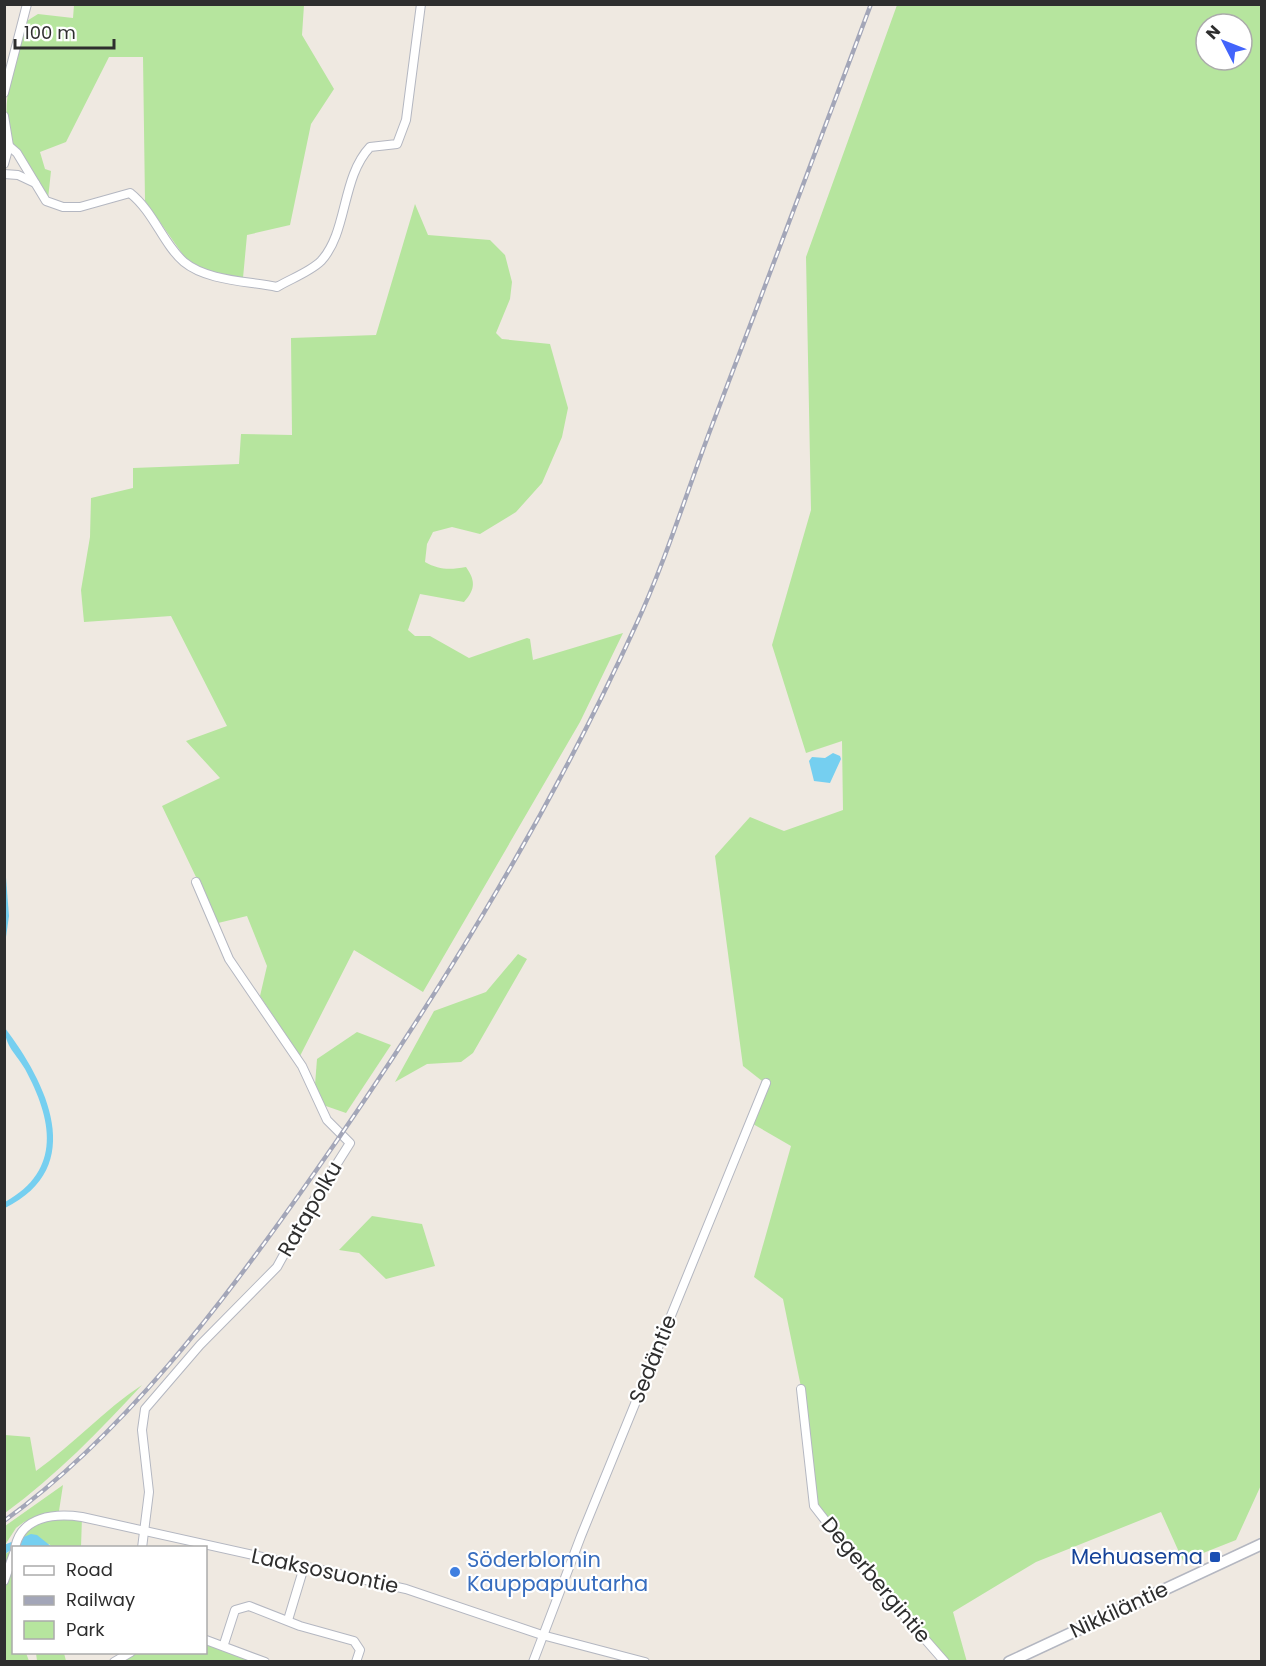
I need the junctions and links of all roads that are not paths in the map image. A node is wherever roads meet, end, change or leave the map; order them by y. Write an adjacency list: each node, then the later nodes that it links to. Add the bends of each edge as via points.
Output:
1 (27, 4): 3 (street)
2 (421, 4): 8 (street, via 406,120 397,144 370,147 353,173 331,246 320,262 277,287 203,273 183,261 142,202 130,193 80,207 63,207 46,201)
3 (4, 93)
4 (4, 116): 5 (street)
5 (9, 146): 6 (street); 8 (street)
6 (4, 164)
7 (4, 174): 8 (street, via 18,175)
8 (37, 185)
9 (196, 882): 12 (street, Ratapolku, via 229,959 302,1066 327,1120 350,1143 277,1267 200,1345 145,1409 142,1430 149,1492)
10 (766, 1083): 20 (street, Sedäntie)
11 (801, 1389): 29 (street, Degerbergintie, via 814,1506)
12 (146, 1531): 13 (street, Laaksosuontie, via 82,1517 58,1516 31,1523); 15 (street); 17 (street, Laaksosuontie)
13 (15, 1543)
14 (1262, 1544): 30 (street, Nikkiläntie)
15 (142, 1546)
16 (12, 1559): 18 (street)
17 (304, 1567): 19 (street); 20 (street, Laaksosuontie, via 440,1598)
18 (4, 1581)
19 (288, 1620): 22 (street, via 249,1606 239,1607); 26 (street, via 358,1643)
20 (542, 1635): 27 (street, Sedäntie); 28 (street, Laaksosuontie)
21 (207, 1640): 22 (street)
22 (224, 1644): 25 (street)
23 (128, 1654): 24 (street)
24 (114, 1662)
25 (265, 1662)
26 (356, 1662)
27 (533, 1662)
28 (645, 1662)
29 (945, 1662)
30 (1009, 1662)

